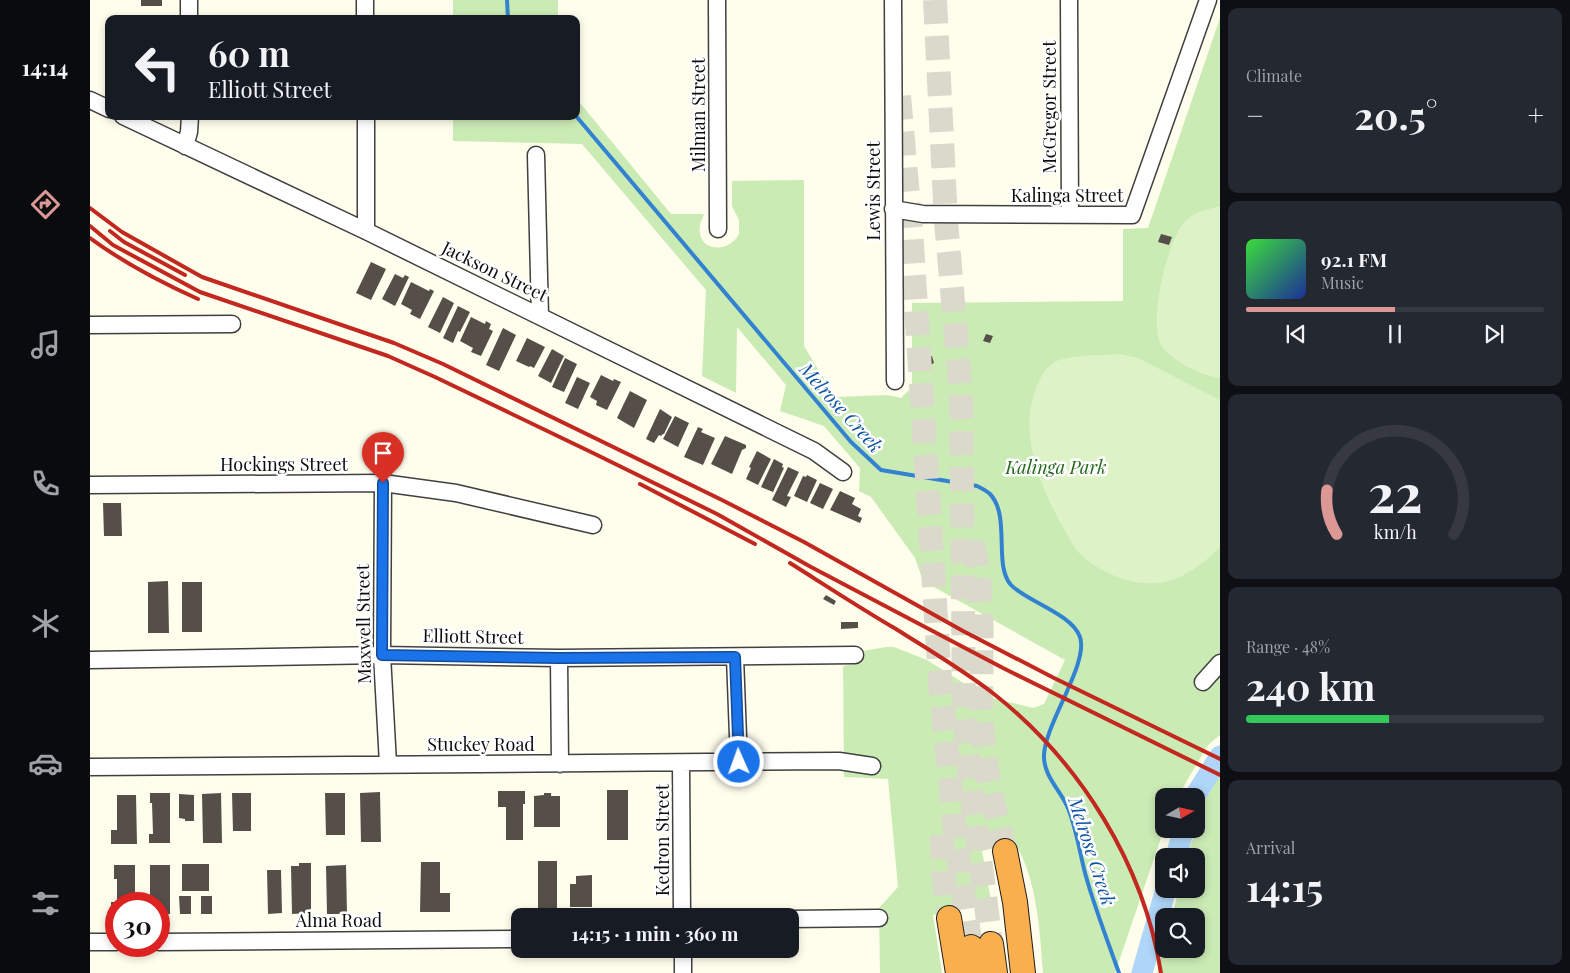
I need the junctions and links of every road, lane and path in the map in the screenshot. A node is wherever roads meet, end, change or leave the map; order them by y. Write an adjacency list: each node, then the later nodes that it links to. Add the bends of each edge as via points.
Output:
1 (189, 0): 7 (street)
2 (365, 0): 8 (street)
3 (717, 0): 18 (street, Milman Street)
4 (893, 0): 16 (street, Lewis Street)
5 (1068, 0): 17 (street, McGregor Street)
6 (1208, 0): 17 (street, Kalinga Street, via 1132,215)
7 (190, 15)
8 (365, 15)
9 (90, 100): 10 (street)
10 (105, 107)
11 (131, 120): 14 (street, Jackson Street)
12 (190, 120): 14 (street)
13 (366, 120): 19 (street)
14 (185, 146): 19 (street, Jackson Street)
15 (536, 156): 20 (street)
16 (893, 209): 17 (street, Kalinga Street, via 923,214); 23 (street, Lewis Street)
17 (1070, 214)
18 (718, 229)
19 (366, 231): 20 (street, Jackson Street)
20 (540, 316): 24 (street, Jackson Street, via 814,451)
21 (232, 324): 22 (street)
22 (90, 325)
23 (895, 381)
24 (843, 472)
25 (383, 483): 26 (street, Hockings Street); 27 (street, Hockings Street, via 456,493); 28 (street, Maxwell Street)
26 (90, 485)
27 (593, 526)
28 (382, 655): 31 (street, Elliott Street); 32 (street, Elliott Street); 37 (street, Maxwell Street)
29 (855, 655): 30 (street, Elliott Street)
30 (735, 657): 31 (street, Elliott Street); 35 (street)
31 (559, 658): 38 (street)
32 (90, 660)
33 (1220, 663): 34 (street)
34 (1203, 682)
35 (739, 762): 36 (street, Stuckey Road); 39 (street, Stuckey Road, via 839,761)
36 (681, 763): 38 (street, Stuckey Road); 42 (street, Kedron Street)
37 (388, 764): 38 (street, Stuckey Road); 40 (street, Stuckey Road)
38 (560, 764)
39 (872, 766)
40 (90, 767)
41 (1005, 851): 55 (highway)
42 (682, 908)
43 (879, 918): 45 (street)
44 (949, 918): 52 (highway)
45 (799, 919)
46 (511, 939): 49 (street, Alma Road)
47 (90, 942): 48 (street)
48 (105, 942)
49 (170, 942)
50 (683, 958): 51 (street)
51 (683, 973)
52 (958, 973)
53 (975, 973): 54 (highway, via 981,945)
54 (995, 973)
55 (1023, 973)

